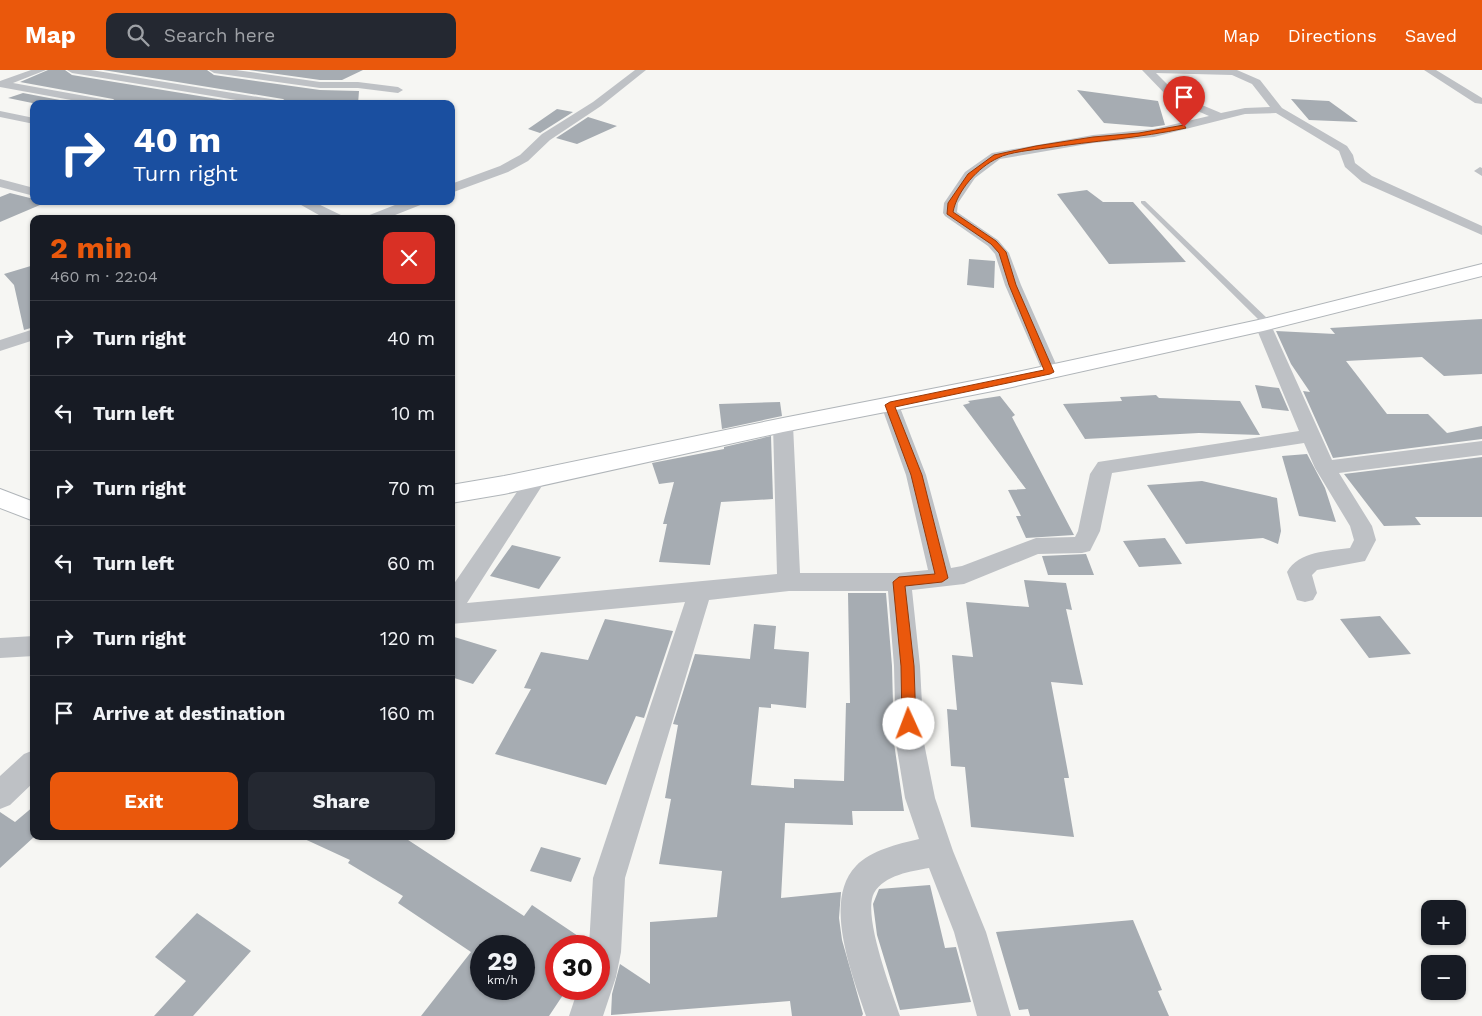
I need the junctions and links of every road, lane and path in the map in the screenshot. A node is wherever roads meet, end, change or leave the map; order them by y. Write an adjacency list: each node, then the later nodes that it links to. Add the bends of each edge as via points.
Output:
1 (41, 70): 11 (street)
2 (72, 70): 10 (street)
3 (214, 70): 9 (street)
4 (292, 70): 9 (street)
5 (641, 70): 22 (street, via 546,137 524,158)
6 (1429, 70): 16 (street)
7 (1231, 71): 17 (street, via 1256,82); 19 (street, via 1147,70 1174,97)
8 (160, 73): 10 (street)
9 (270, 79): 12 (street, via 320,86); 15 (street)
10 (137, 81): 13 (street); 15 (street)
11 (0, 84): 13 (street)
12 (398, 90)
13 (87, 99): 14 (street)
14 (92, 100)
15 (226, 100)
16 (1481, 103)
17 (1278, 110): 19 (street, via 1255,110); 29 (street, via 1343,149 1349,164 1367,179)
18 (0, 114): 20 (street)
19 (1220, 117): 34 (street, via 1154,133 1093,139 996,156 970,175 959,190 950,213 993,242 1002,252 1012,285)
20 (30, 119)
21 (0, 183): 23 (street)
22 (455, 187)
23 (30, 191)
24 (1143, 202): 31 (lane)
25 (309, 205): 27 (street)
26 (408, 205): 28 (street)
27 (330, 215)
28 (382, 215)
29 (1482, 231)
30 (1482, 270): 31 (street)
31 (1265, 324): 34 (street); 37 (street)
32 (30, 335): 33 (street)
33 (0, 346)
34 (1050, 372): 35 (street)
35 (890, 405): 36 (street); 44 (street, via 916,475)
36 (783, 425): 40 (street); 45 (street)
37 (1311, 436): 39 (street); 44 (street, via 1105,467 1100,474 1089,531 1082,545 1036,546 964,575)
38 (1482, 448): 39 (street)
39 (1325, 468): 48 (street, via 1361,526 1365,540 1357,555 1310,564 1299,572)
40 (537, 478): 41 (street); 49 (street)
41 (455, 493)
42 (0, 498): 43 (street)
43 (30, 510)
44 (942, 578): 46 (street)
45 (789, 582): 46 (street); 47 (street)
46 (899, 582): 55 (street, via 910,743 920,798)
47 (700, 592): 50 (street); 56 (street, via 609,878)
48 (1305, 592)
49 (455, 602)
50 (455, 614)
51 (30, 646): 52 (street)
52 (0, 648)
53 (30, 767): 54 (street)
54 (0, 795)
55 (938, 851): 59 (street, via 893,861 872,872 862,882 857,896 855,916 868,972); 60 (street, via 970,932)
56 (606, 935)
57 (591, 1000): 58 (street)
58 (586, 1016)
59 (883, 1016)
60 (994, 1016)

